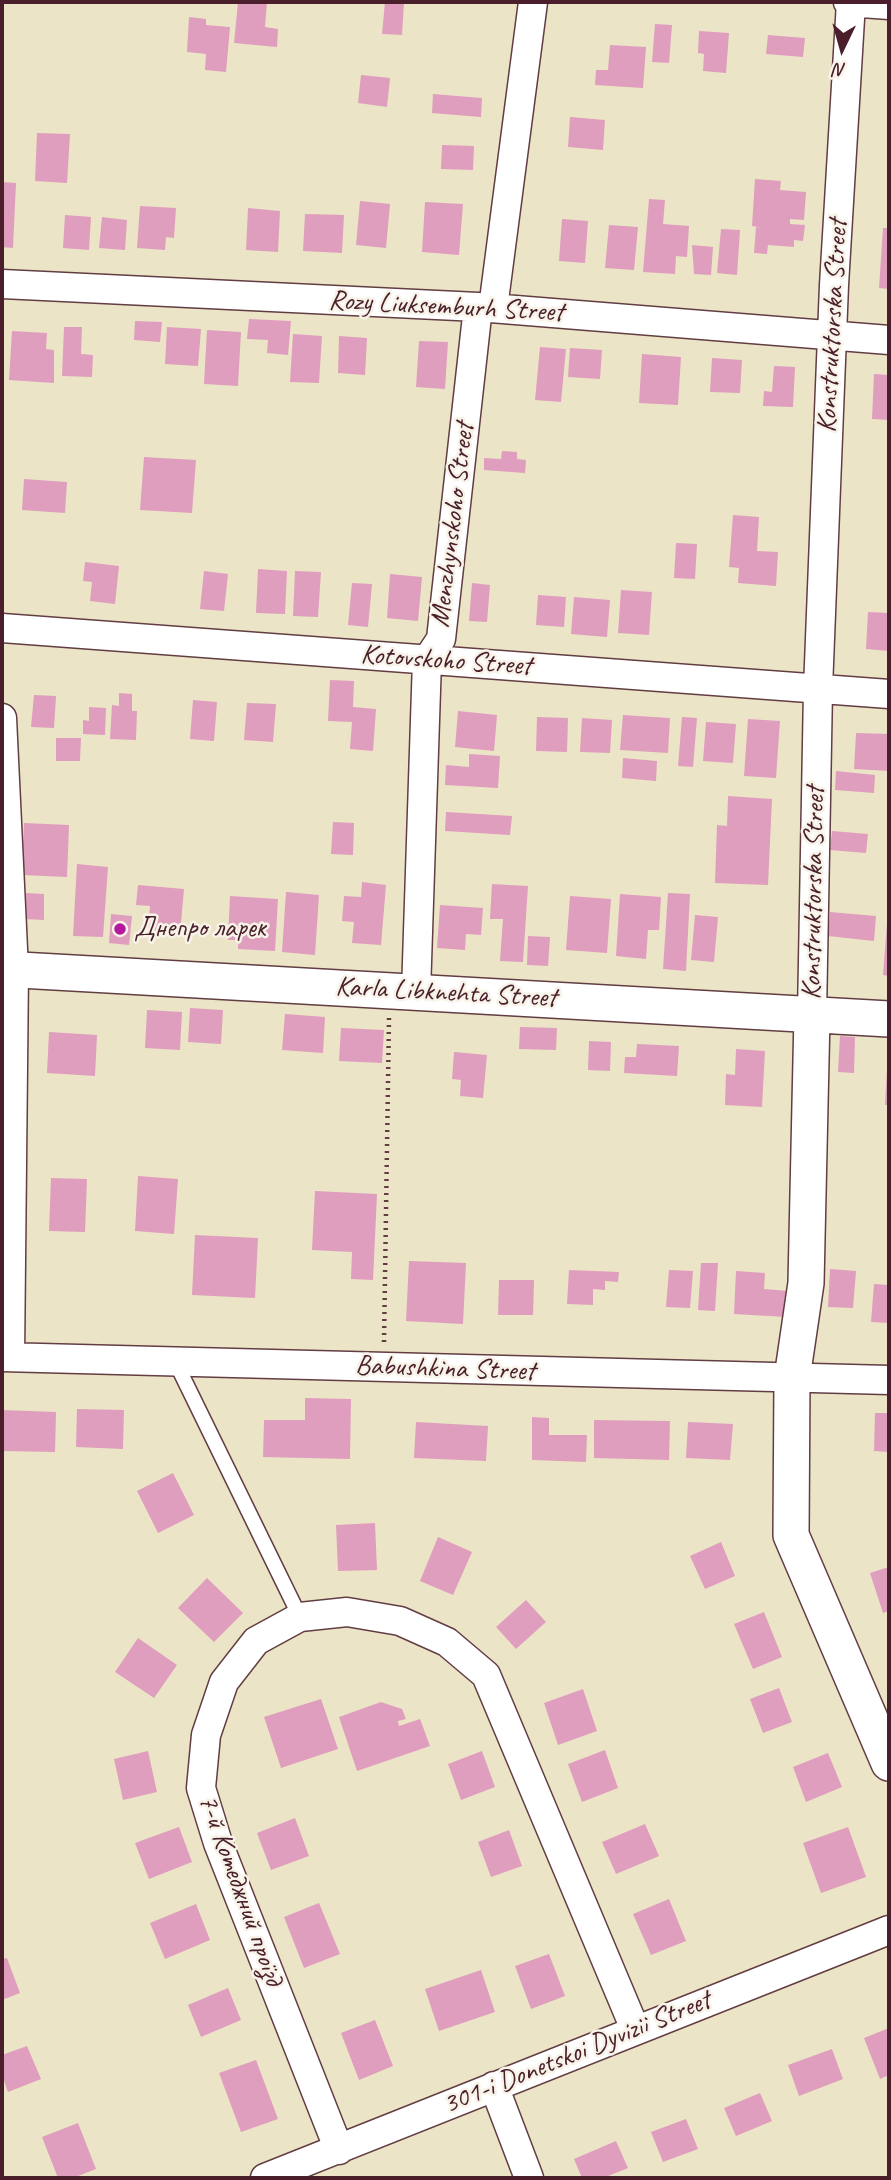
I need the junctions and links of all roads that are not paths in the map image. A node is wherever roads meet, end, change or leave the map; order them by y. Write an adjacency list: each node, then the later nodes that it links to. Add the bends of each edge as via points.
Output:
1 (533, 2): 5 (street, Menzhynskoho Street)
2 (850, 2): 3 (street); 6 (street, Konstruktorska Street)
3 (889, 5)
4 (2, 284): 5 (street, Rozy Liuksemburh Street)
5 (486, 307): 6 (street, Rozy Liuksemburh Street); 9 (street, Menzhynskoho Street, via 441,639)
6 (832, 336): 7 (street, Rozy Liuksemburh Street); 10 (street, Konstruktorska Street)
7 (889, 340)
8 (2, 628): 9 (street, Kotovskoho Street)
9 (426, 660): 10 (street, Kotovskoho Street); 14 (street, Menzhynskoho Street)
10 (818, 689): 11 (street, Kotovskoho Street); 15 (street, Konstruktorska Street)
11 (889, 694)
12 (2, 718): 13 (street)
13 (8, 969): 14 (street, Karla Libknehta Street); 17 (street)
14 (403, 991): 15 (street, Karla Libknehta Street)
15 (812, 1015): 16 (street, Karla Libknehta Street); 19 (street, Konstruktorska Street, via 806,1283)
16 (889, 1019)
17 (6, 1357): 18 (street, Babushkina Street)
18 (174, 1361): 19 (street, Babushkina Street); 21 (lane)
19 (792, 1378): 20 (street, Babushkina Street); 22 (street, Konstruktorska Street, via 791,1535)
20 (889, 1380)
21 (300, 1617): 24 (street, 7-й Котеджний проїзд, via 347,1612 400,1621 447,1642 486,1675); 26 (street, 7-й Котеджний проїзд, via 256,1641 224,1682 206,1735 201,1788 218,1843)
22 (889, 1763)
23 (889, 1930): 24 (street, 301-i Donetskoi Dyvizii Street)
24 (635, 2029): 25 (street, 301-i Donetskoi Dyvizii Street)
25 (494, 2086): 26 (street, 301-i Donetskoi Dyvizii Street); 28 (street)
26 (339, 2150): 27 (street, 301-i Donetskoi Dyvizii Street)
27 (265, 2178)
28 (529, 2178)

